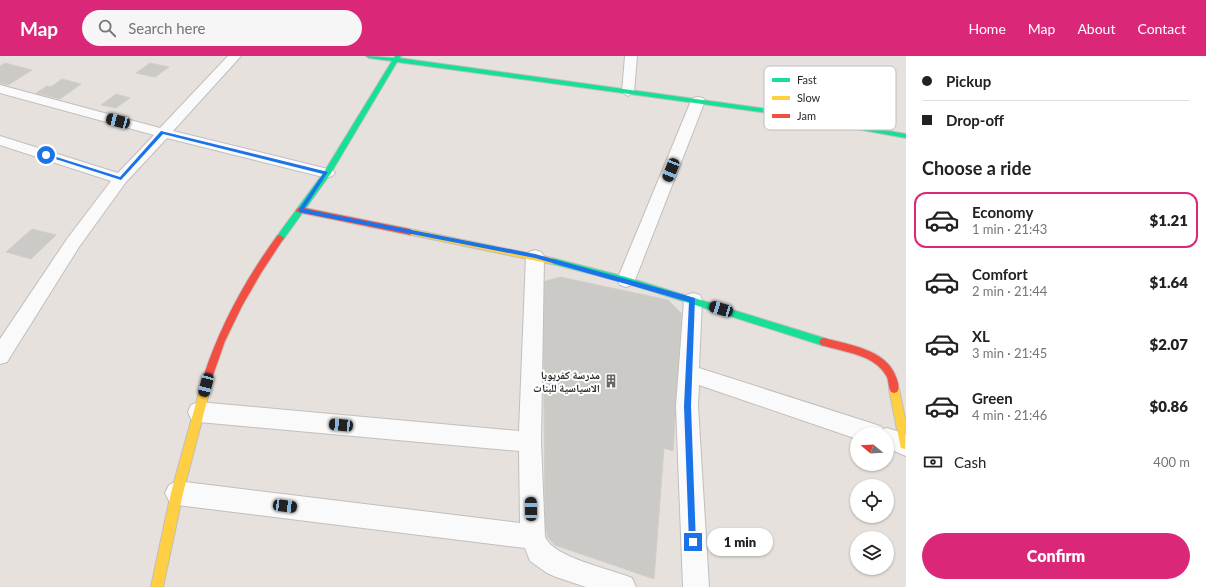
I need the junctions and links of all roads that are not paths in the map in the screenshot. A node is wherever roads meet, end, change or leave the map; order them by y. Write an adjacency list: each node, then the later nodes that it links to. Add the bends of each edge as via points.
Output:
1 (235, 56): 10 (street)
2 (370, 56): 4 (street)
3 (631, 56): 6 (street)
4 (396, 58): 6 (street); 13 (street)
5 (0, 89): 10 (street)
6 (628, 92): 7 (street)
7 (698, 101): 8 (street); 17 (street)
8 (764, 111)
9 (874, 130): 11 (street)
10 (162, 132): 13 (street); 14 (street)
11 (906, 136)
12 (0, 140): 14 (street)
13 (326, 173): 15 (street)
14 (121, 179): 19 (street, via 73,243)
15 (300, 210): 16 (street); 21 (street, via 247,289 227,327 210,372)
16 (535, 256): 17 (street); 23 (street)
17 (626, 280): 18 (street)
18 (693, 300): 20 (street); 24 (street, via 875,358 884,365 891,376)
19 (0, 356)
20 (688, 373): 22 (street); 29 (street)
21 (199, 412): 23 (street); 25 (street)
22 (853, 427)
23 (530, 442): 26 (street)
24 (899, 442)
25 (177, 493): 26 (street); 27 (street)
26 (533, 536): 28 (street, via 539,552 556,564)
27 (157, 587)
28 (623, 587)
29 (696, 587)

